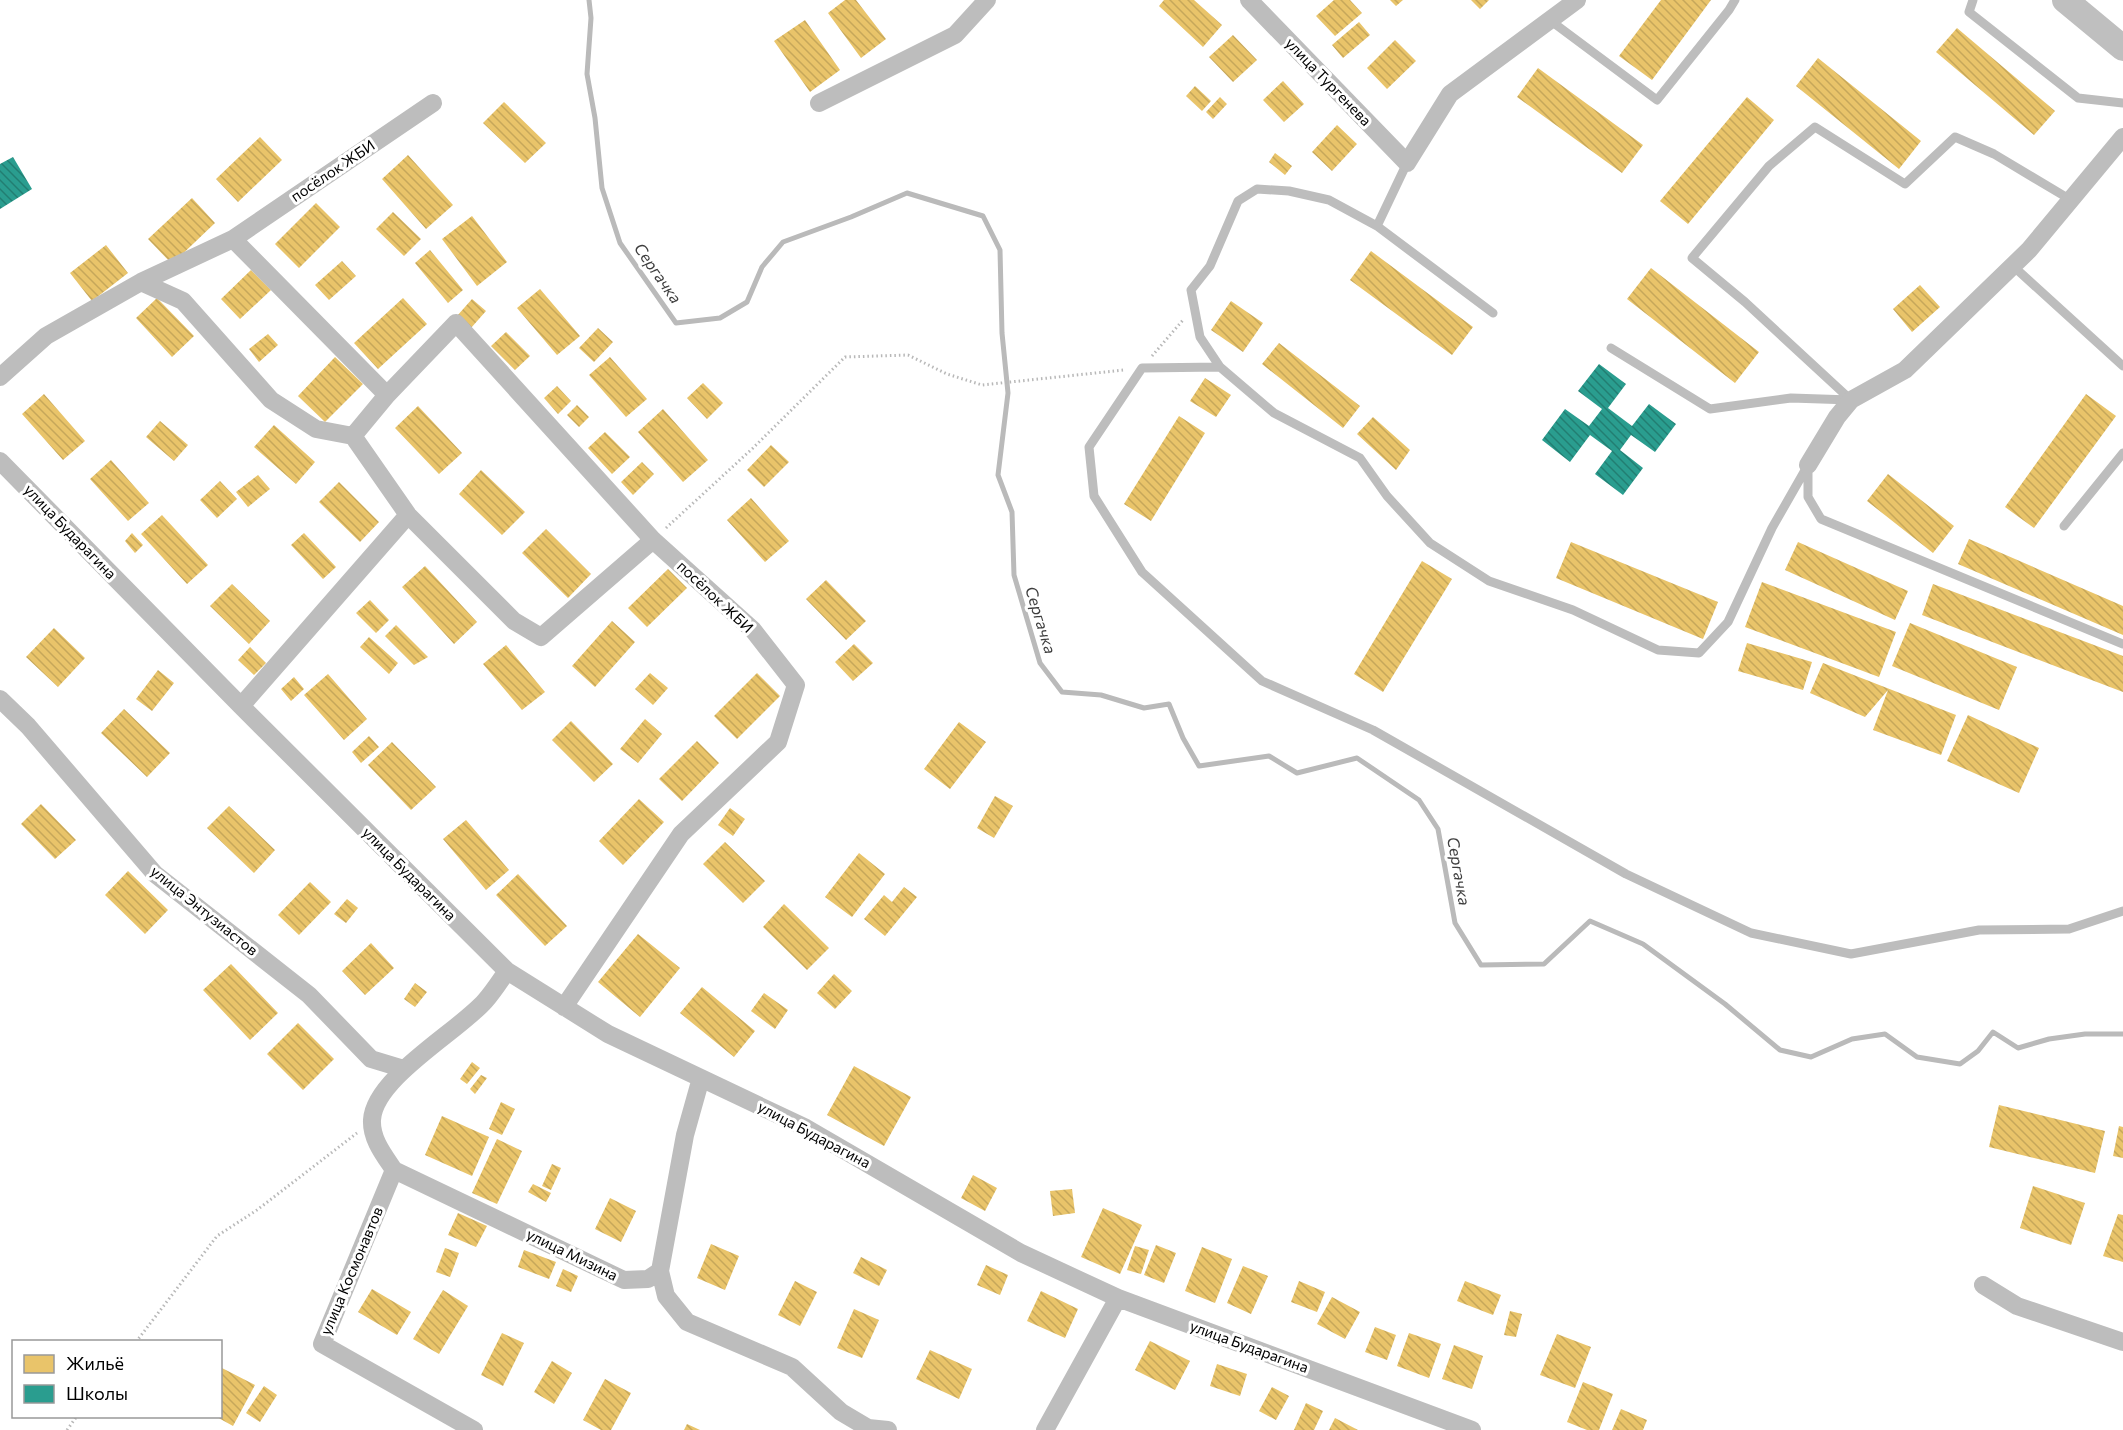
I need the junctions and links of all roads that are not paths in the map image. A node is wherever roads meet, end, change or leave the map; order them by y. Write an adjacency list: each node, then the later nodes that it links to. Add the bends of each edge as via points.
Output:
1 (987, 0): 10 (street, via 955,35)
2 (1249, 0): 13 (street, улица Тургенева)
3 (1577, 0): 7 (street)
4 (1735, 0): 7 (lane, via 1657,100)
5 (1973, 0): 11 (lane, via 1969,12 2078,98)
6 (2065, 0): 8 (main road)
7 (1551, 21): 13 (street, via 1450,94)
8 (2123, 48)
9 (434, 103): 16 (street, посёлок ЖБИ)
10 (819, 103)
11 (2123, 103)
12 (2123, 137): 14 (street)
13 (1407, 163): 15 (lane)
14 (2071, 200): 17 (street); 25 (lane, via 1994,154 1955,137 1905,184 1815,127 1769,166 1692,258)
15 (1377, 226): 19 (lane); 22 (lane, via 1329,200 1289,191 1257,189 1238,201 1210,266 1191,290 1200,337)
16 (233, 239): 18 (street, посёлок ЖБИ); 24 (street)
17 (2013, 266): 21 (lane); 25 (street, via 1905,370)
18 (141, 282): 23 (street, посёлок ЖБИ, via 46,336); 26 (street, via 183,301 271,400 316,429)
19 (1493, 313)
20 (1611, 348): 25 (lane, via 1710,410 1791,398)
21 (2123, 366)
22 (1220, 367): 29 (lane, via 1274,413 1360,458 1387,496 1430,543 1488,581 1573,610 1658,650 1699,653 1728,622 1772,528); 36 (lane, via 1142,368 1089,447 1094,496 1142,572 1262,681 1373,730 1626,874 1751,933 1851,954 1979,930 2069,929)
23 (0, 377)
24 (387, 395): 26 (street); 32 (street, посёлок ЖБИ, via 456,323)
25 (1851, 400): 29 (street)
26 (353, 436): 30 (street)
27 (2123, 453): 31 (lane)
28 (0, 461): 35 (street, улица Бударагина)
29 (1808, 465): 33 (lane, via 1808,497 1821,519)
30 (408, 515): 32 (street, via 514,621 541,637); 35 (street)
31 (2064, 526)
32 (653, 540): 38 (street, посёлок ЖБИ, via 753,630 796,686 778,742 681,834)
33 (2123, 644)
34 (0, 699): 39 (street, улица Энтузиастов, via 28,726 155,874 309,995 371,1059)
35 (241, 706): 37 (street, улица Бударагина)
36 (2123, 911)
37 (507, 971): 38 (street, улица Бударагина); 39 (street, via 485,1002)
38 (564, 1007): 40 (street, улица Бударагина, via 608,1034)
39 (404, 1069): 41 (street, via 375,1104 372,1121 377,1144)
40 (701, 1078): 42 (street, via 685,1135); 44 (street, улица Бударагина, via 806,1128 1021,1252)
41 (394, 1170): 42 (street, улица Мизина, via 624,1280 648,1279); 46 (street, улица Космонавтов, via 322,1344)
42 (660, 1271): 47 (street, via 666,1296 687,1322 792,1367 841,1412 868,1428)
43 (1983, 1285): 45 (street, via 2017,1306)
44 (1118, 1298): 48 (street); 49 (street, улица Бударагина)
45 (2123, 1342)
46 (474, 1430)
47 (888, 1430)
48 (1045, 1430)
49 (1472, 1430)

